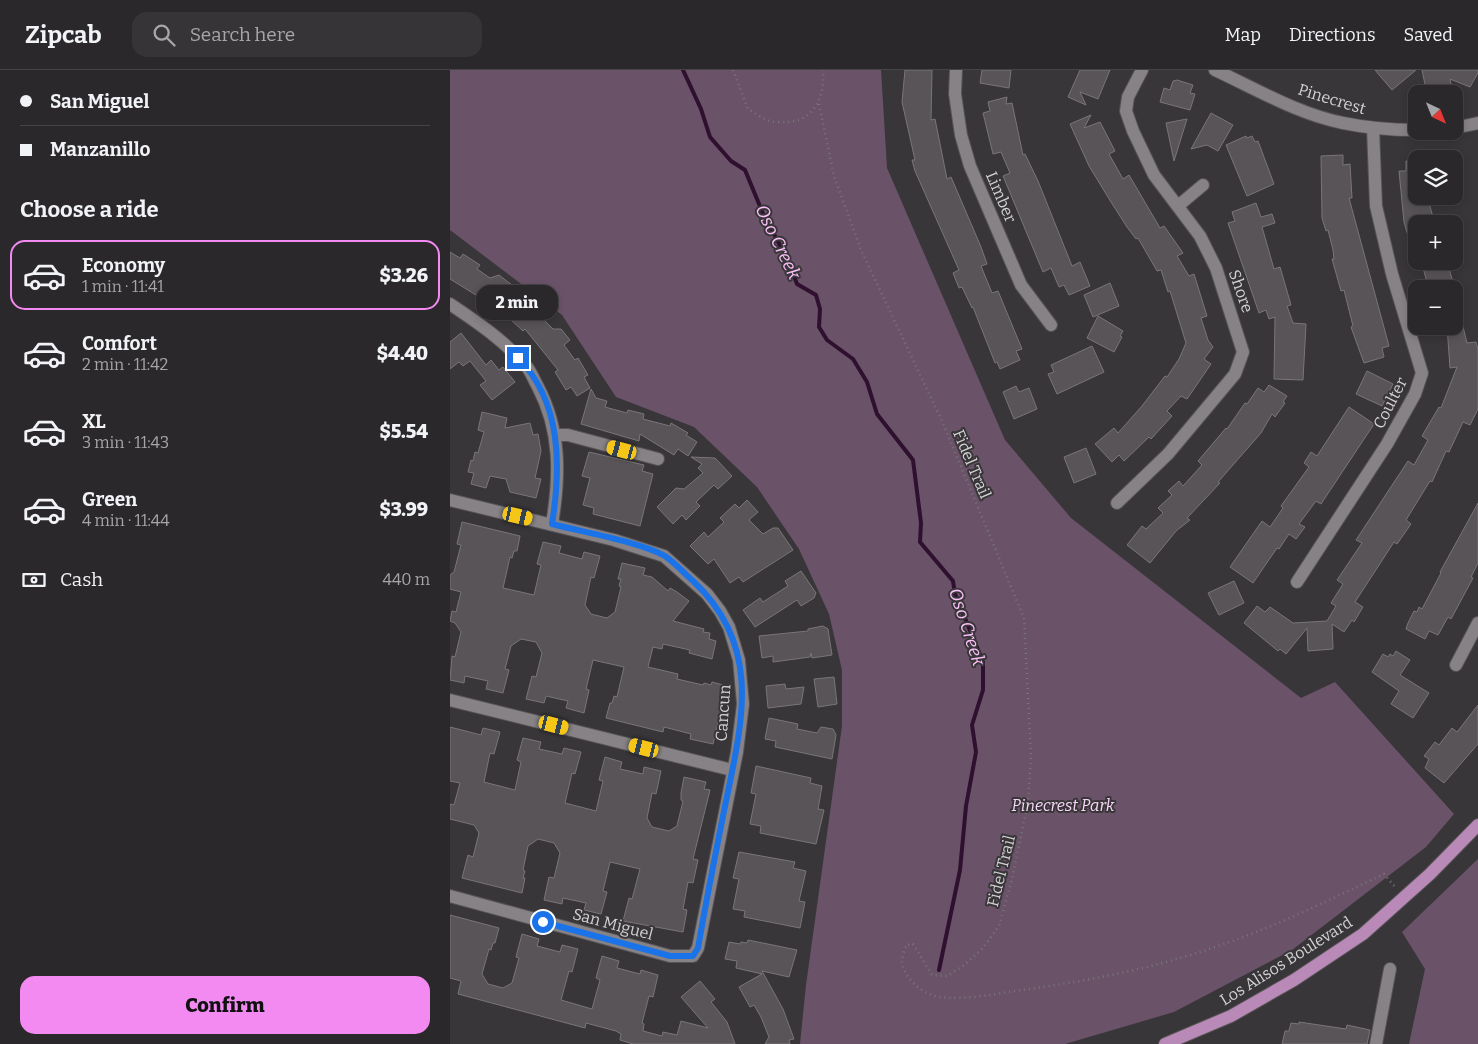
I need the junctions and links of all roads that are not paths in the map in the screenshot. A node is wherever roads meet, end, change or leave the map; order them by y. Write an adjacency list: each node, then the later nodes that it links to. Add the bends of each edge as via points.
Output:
1 (956, 70): 12 (street, Limber, via 955,94 970,166 1021,285)
2 (1142, 70): 10 (street, Shore, via 1128,97 1126,111 1154,175)
3 (1214, 70): 4 (street, Pinecrest)
4 (1240, 76): 7 (street, Pinecrest, via 1310,113)
5 (1478, 124): 6 (street)
6 (1463, 126)
7 (1373, 128): 8 (street, Pinecrest); 18 (street, Coulter, via 1376,206 1392,274 1422,373 1415,394 1387,444)
8 (1408, 130)
9 (1203, 185): 10 (street)
10 (1178, 206): 16 (street, Shore, via 1200,236 1216,268 1243,352 1235,374 1168,454)
11 (450, 304): 13 (street, via 499,339 528,368 548,407)
12 (1051, 325)
13 (556, 435): 14 (street, via 568,435); 17 (street, via 558,484)
14 (658, 459)
15 (450, 500): 17 (street, Cancun)
16 (1117, 503)
17 (552, 524): 22 (street, Cancun, via 664,556 707,594 720,611 729,627 742,679 743,704)
18 (1297, 582)
19 (1478, 623): 20 (street)
20 (1456, 665)
21 (450, 700): 22 (street)
22 (732, 770): 25 (street, Cancun, via 698,948 693,956)
23 (1478, 825): 27 (main road, Los Alisos Boulevard, via 1363,934 1294,980 1231,1016)
24 (450, 896): 25 (street, San Miguel)
25 (682, 958)
26 (1390, 970): 28 (street)
27 (1165, 1044)
28 (1376, 1044)

